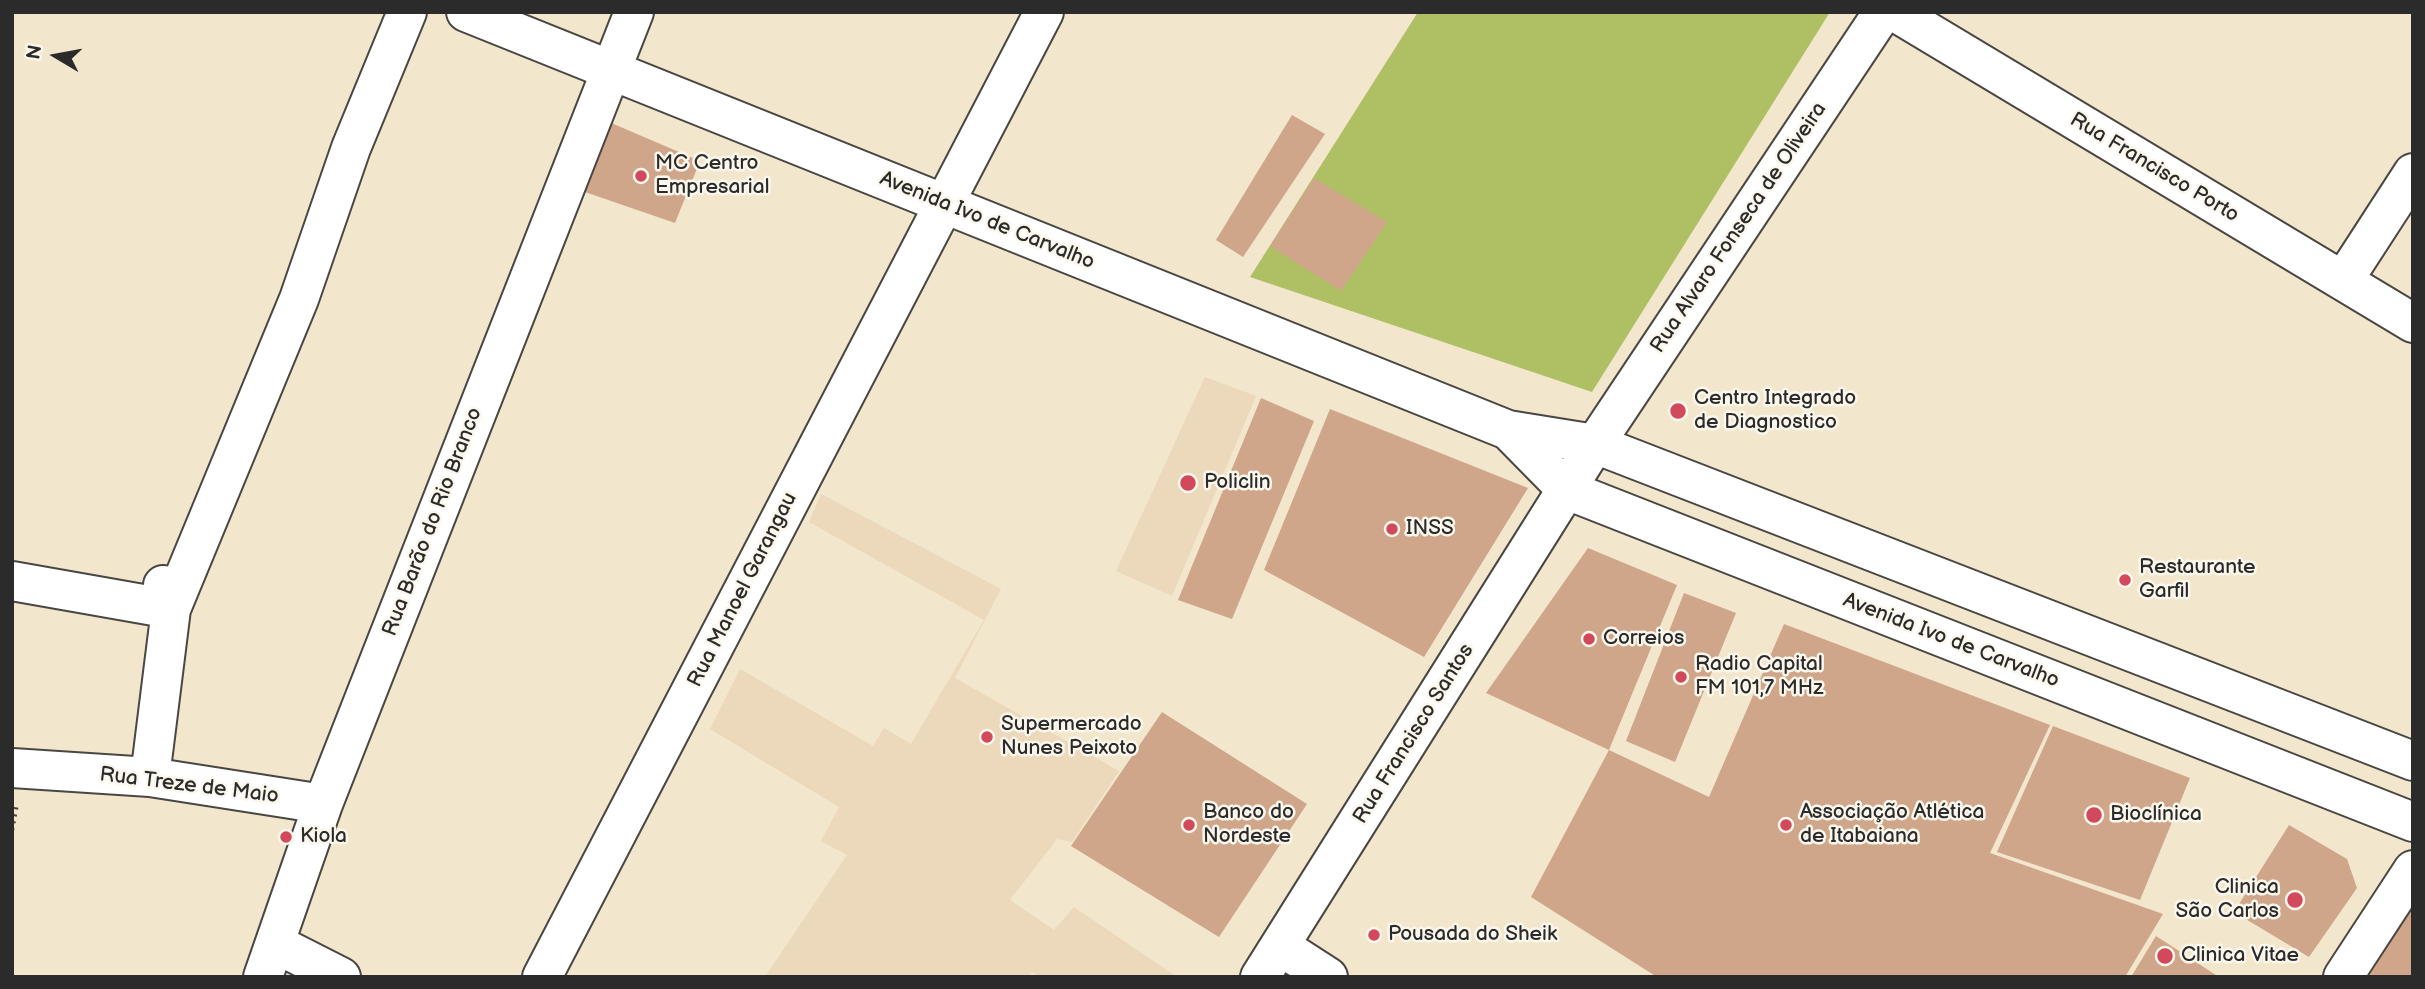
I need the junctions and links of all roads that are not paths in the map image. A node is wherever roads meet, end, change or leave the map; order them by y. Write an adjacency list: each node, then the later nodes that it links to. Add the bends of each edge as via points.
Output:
1 (384, 12): 9 (street)
2 (407, 12): 9 (street)
3 (466, 12): 8 (street, Avenida Ivo de Carvalho)
4 (634, 12): 8 (street, Rua Barão do Rio Branco)
5 (1044, 12): 11 (street, Rua Manoel Garangau)
6 (1883, 12): 15 (street, Rua Alvaro Fonseca de Oliveira)
7 (1895, 12): 12 (street, Rua Francisco Porto)
8 (610, 70): 11 (street, Avenida Ivo de Carvalho); 22 (street, Rua Barão do Rio Branco)
9 (343, 144): 18 (street, via 299,299 258,368)
10 (2413, 173): 12 (street)
11 (944, 204): 14 (street, Avenida Ivo de Carvalho); 28 (street, Rua Manoel Garangau)
12 (2343, 281): 13 (street, Rua Francisco Porto)
13 (2413, 323)
14 (1508, 430): 15 (street, Avenida Ivo de Carvalho); 16 (street, Avenida Ivo de Carvalho)
15 (1595, 444): 16 (street, Rua Alvaro Fonseca de Oliveira); 19 (street, Avenida Ivo de Carvalho)
16 (1567, 490): 23 (street, Avenida Ivo de Carvalho); 26 (street, Rua Francisco Santos)
17 (19, 569): 18 (street)
18 (167, 596): 21 (street)
19 (2413, 761)
20 (12, 768): 21 (street, Rua Treze de Maio)
21 (150, 777): 22 (street, Rua Treze de Maio)
22 (323, 804): 25 (street, Rua Barão do Rio Branco)
23 (2413, 822)
24 (2413, 870): 30 (street)
25 (269, 960): 27 (street)
26 (1270, 961): 29 (street)
27 (341, 977)
28 (542, 977)
29 (1328, 977)
30 (2343, 977)

